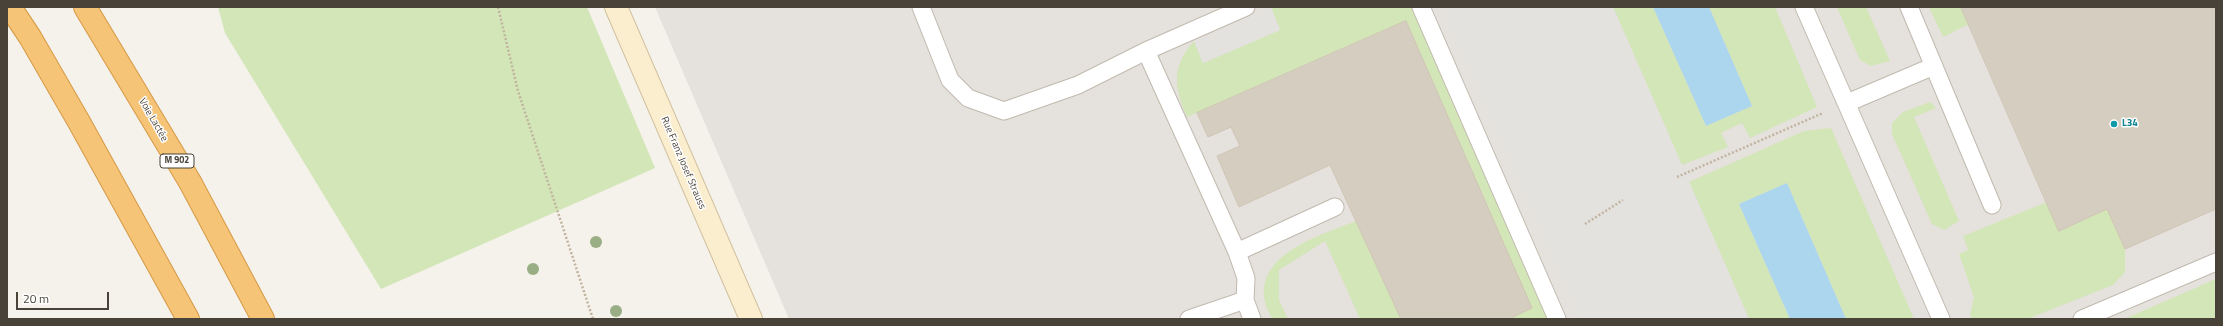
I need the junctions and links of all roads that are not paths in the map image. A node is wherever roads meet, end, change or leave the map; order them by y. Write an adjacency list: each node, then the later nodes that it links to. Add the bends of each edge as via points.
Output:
1 (10, 7): 17 (highway, via 79,122)
2 (85, 7): 18 (highway, Voie Lactée / M 902, via 190,182)
3 (616, 7): 19 (street, Rue Franz Josef Strauss)
4 (921, 7): 9 (lane, via 950,80 968,98 1004,111 1078,85)
5 (1246, 7): 9 (lane)
6 (1421, 7): 22 (lane)
7 (1804, 7): 11 (lane)
8 (1909, 7): 10 (lane)
9 (1146, 51): 14 (lane)
10 (1934, 66): 11 (lane); 12 (lane)
11 (1847, 103): 23 (lane)
12 (1992, 205)
13 (1335, 207): 14 (lane)
14 (1237, 252): 16 (lane, via 1246,278)
15 (2216, 262): 24 (lane)
16 (1245, 300): 20 (lane); 21 (lane)
17 (188, 319)
18 (263, 319)
19 (751, 319)
20 (1189, 319)
21 (1252, 319)
22 (1557, 319)
23 (1941, 319)
24 (2082, 319)

